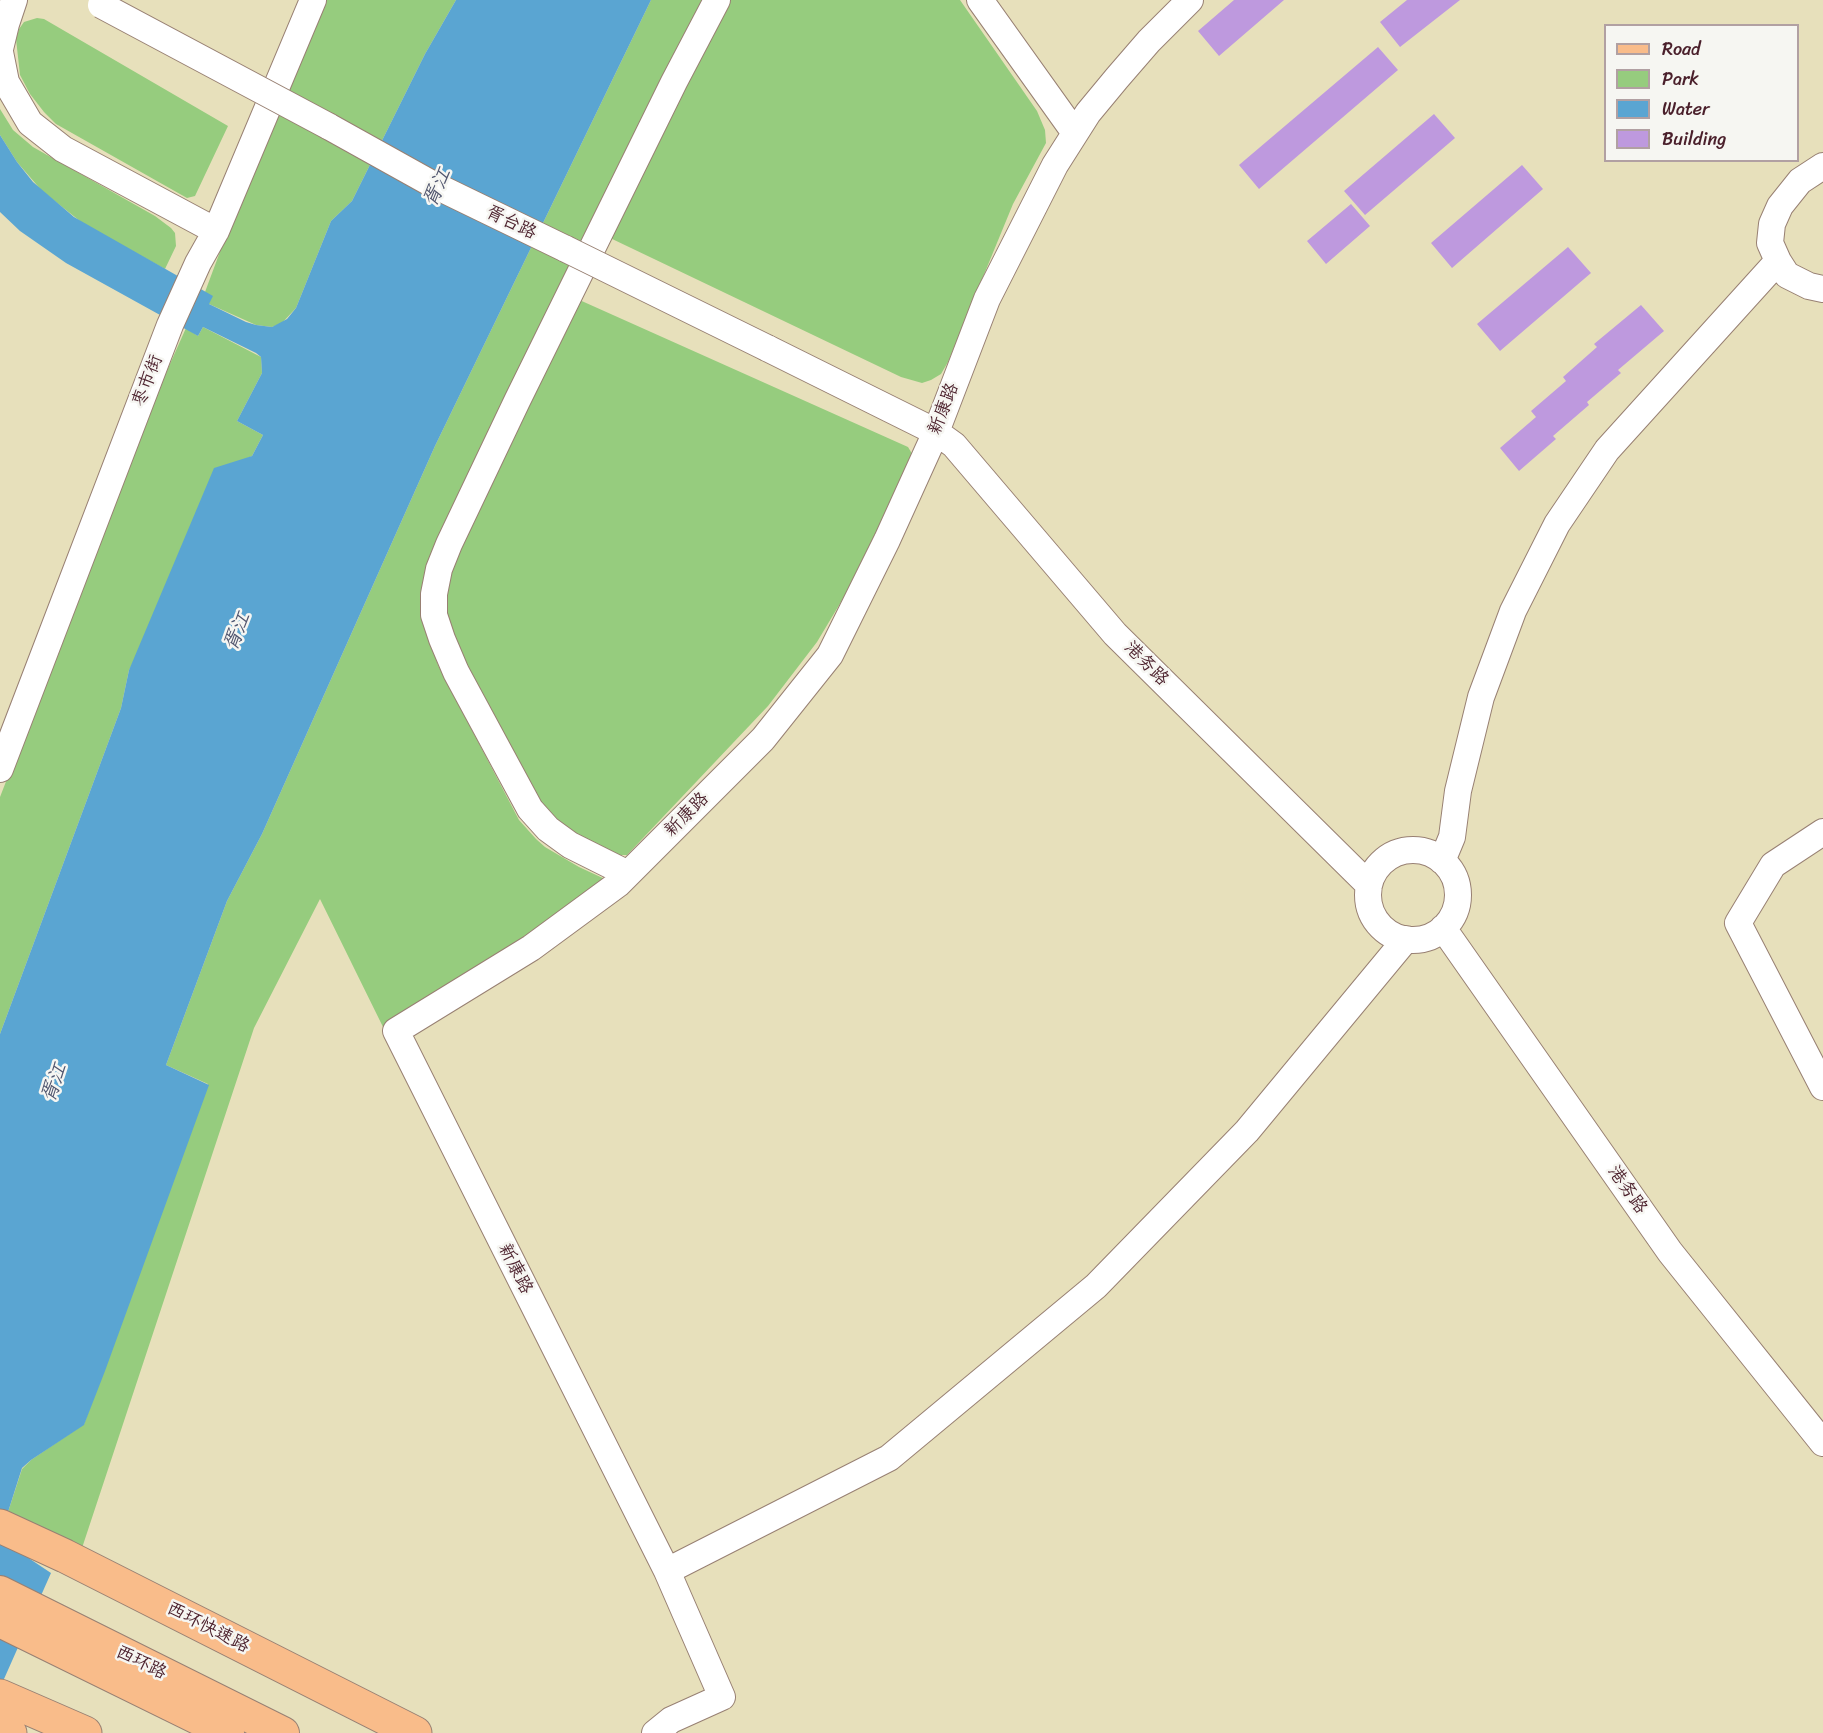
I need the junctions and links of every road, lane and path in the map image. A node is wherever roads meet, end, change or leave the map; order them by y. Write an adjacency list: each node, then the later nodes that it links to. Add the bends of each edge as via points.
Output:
1 (14, 0): 7 (street)
2 (314, 0): 10 (street, 枣市街)
3 (717, 0): 17 (street, via 517,401 446,552 434,594 434,615 456,672 530,809 570,845)
4 (980, 0): 8 (street)
5 (1190, 0): 8 (street, 新康路, via 1116,78)
6 (97, 2): 13 (street, 胥台路, bridge, via 434,185)
7 (0, 51): 10 (street, via 6,82 30,123 63,149)
8 (1075, 133): 13 (street, 新康路, via 987,299)
9 (1823, 166): 11 (street, via 1800,181 1780,206 1772,224 1770,243)
10 (216, 231): 14 (street, 枣市街, via 170,325)
11 (1778, 261): 12 (street, via 1787,275); 16 (street, via 1607,450 1557,524 1513,611 1481,697 1458,791 1452,837)
12 (1823, 289)
13 (936, 432): 17 (street, 新康路, via 830,655 763,740); 18 (street, 港务路, via 954,446 1115,634)
14 (0, 769)
15 (1823, 832): 21 (street, via 1773,865 1738,923)
16 (1442, 861): 18 (street, via 1429,853 1399,852 1375,871); 19 (street, via 1452,872 1458,902)
17 (628, 874): 24 (street, 新康路, via 531,948 396,1031)
18 (1369, 885): 20 (street, via 1368,899 1380,926)
19 (1443, 928): 20 (street, via 1419,940); 22 (street, 港务路, via 1670,1252)
20 (1406, 939): 24 (street, via 1247,1131 1096,1286 890,1458)
21 (1823, 1087)
22 (1823, 1443)
23 (0, 1526): 34 (highway, 西环快速路)
24 (667, 1572): 35 (street, via 722,1697 671,1720)
25 (0, 1592): 27 (main road, 西环路)
26 (0, 1621): 27 (main road, 西环路)
27 (99, 1656): 32 (main road, 西环路); 33 (main road, 西环路)
28 (0, 1696): 31 (highway)
29 (0, 1729): 30 (highway)
30 (10, 1733)
31 (85, 1733)
32 (228, 1733)
33 (283, 1733)
34 (415, 1733)
35 (655, 1733)

